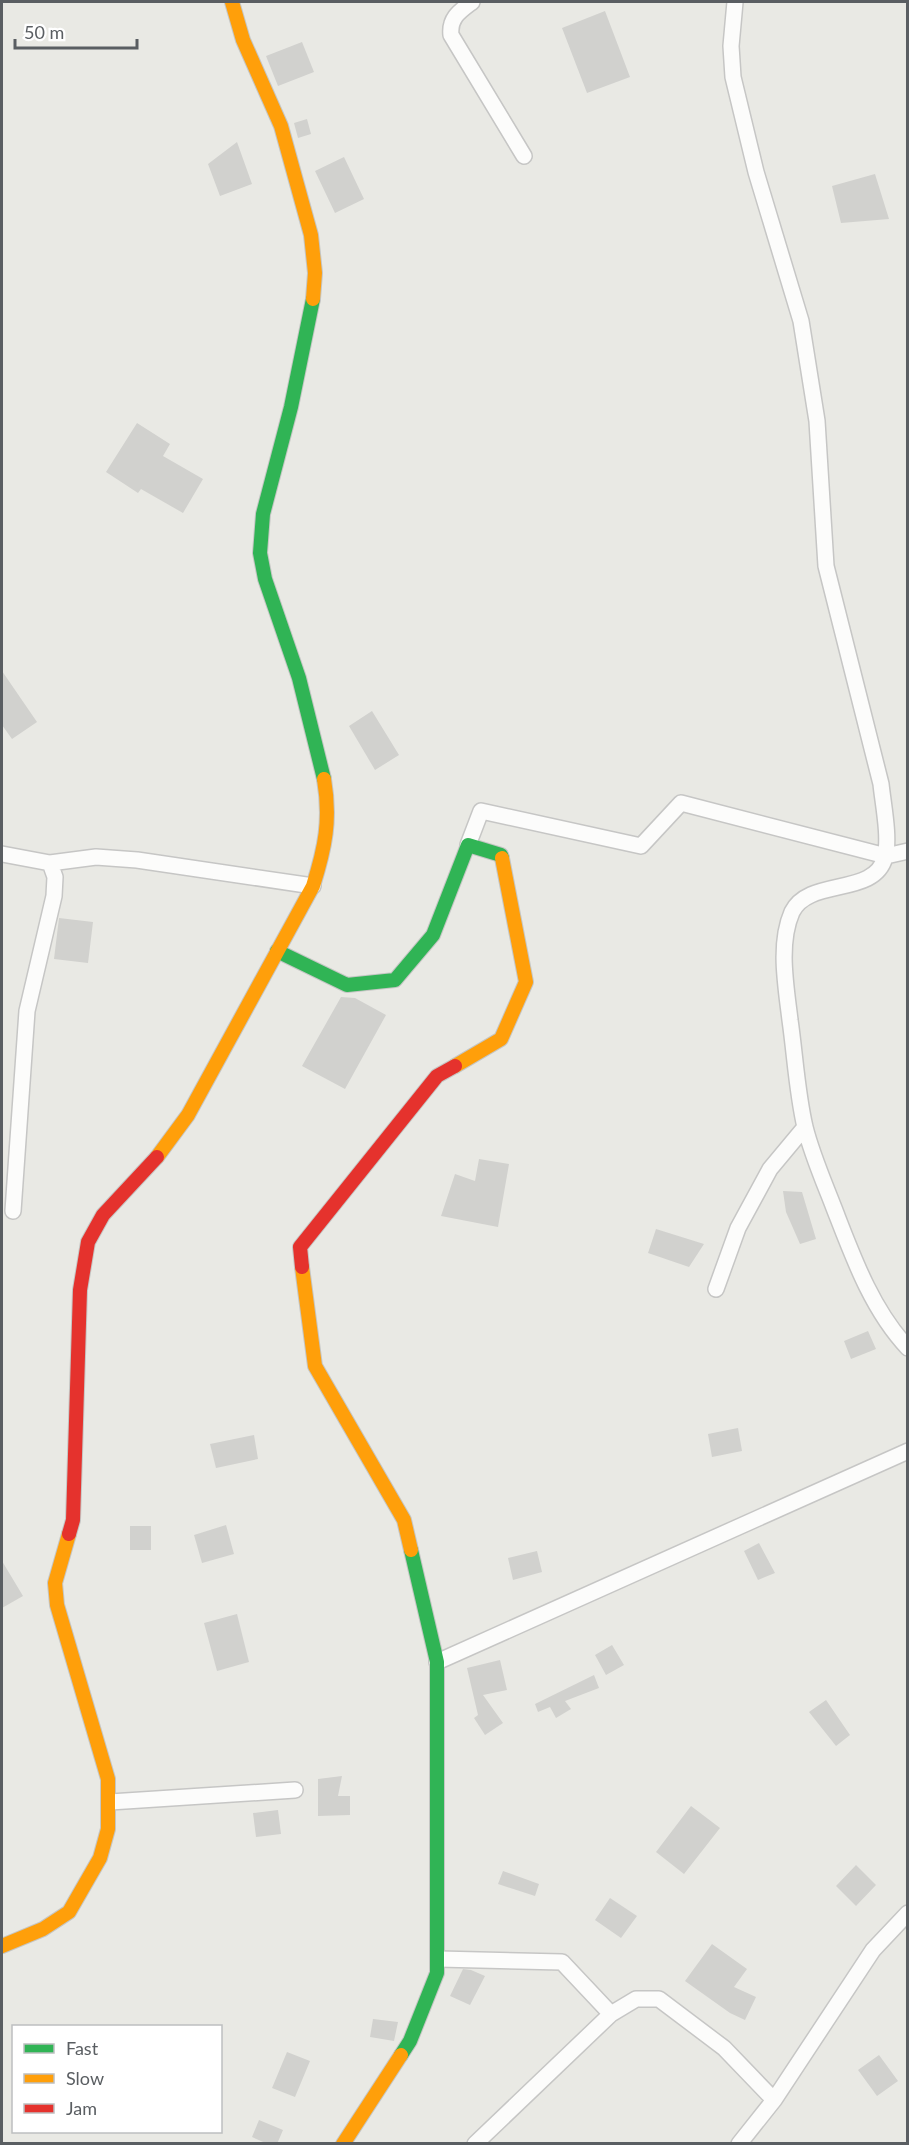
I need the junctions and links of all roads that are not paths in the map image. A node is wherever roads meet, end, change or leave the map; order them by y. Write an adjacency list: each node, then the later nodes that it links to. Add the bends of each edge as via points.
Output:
1 (232, 2): 10 (street, via 243,40 281,126 310,235 315,273 314,296 291,407 263,514 260,554 314,733 327,796 326,846)
2 (472, 2): 4 (street, via 450,24 452,35)
3 (735, 2): 8 (street, via 733,77 756,172 801,321 817,421 826,566 881,784)
4 (524, 156)
5 (468, 845): 8 (street, via 481,811 641,846 681,803); 11 (street, via 433,934 395,980 347,985); 17 (street, via 501,855 526,982 501,1040 437,1076 300,1247 315,1366 404,1520)
6 (908, 851): 8 (street)
7 (2, 854): 9 (street)
8 (886, 856): 12 (street, via 869,877 813,894 801,902 793,910 785,934 786,992)
9 (50, 863): 10 (street, via 96,857 137,860); 13 (street, via 55,877 54,896 27,1011)
10 (314, 886): 11 (street)
11 (277, 951): 19 (street, via 188,1115 157,1157 103,1215 88,1242 83,1265 73,1520 55,1583 60,1616 108,1779)
12 (805, 1127): 14 (street, via 770,1169 738,1228); 15 (street, via 854,1258 891,1329)
13 (13, 1211)
14 (716, 1289)
15 (908, 1348)
16 (908, 1451): 17 (street)
17 (437, 1662): 22 (street)
18 (295, 1790): 19 (street)
19 (110, 1802): 21 (street, via 100,1858 80,1898 69,1912 43,1929)
20 (908, 1913): 24 (street, via 873,1950)
21 (2, 1946)
22 (438, 1959): 23 (street, via 562,1962); 25 (street, via 435,1983 411,2041)
23 (611, 2014): 24 (street, via 636,1999 658,1999 724,2048); 26 (street)
24 (774, 2100): 27 (street)
25 (344, 2144)
26 (475, 2144)
27 (739, 2144)

